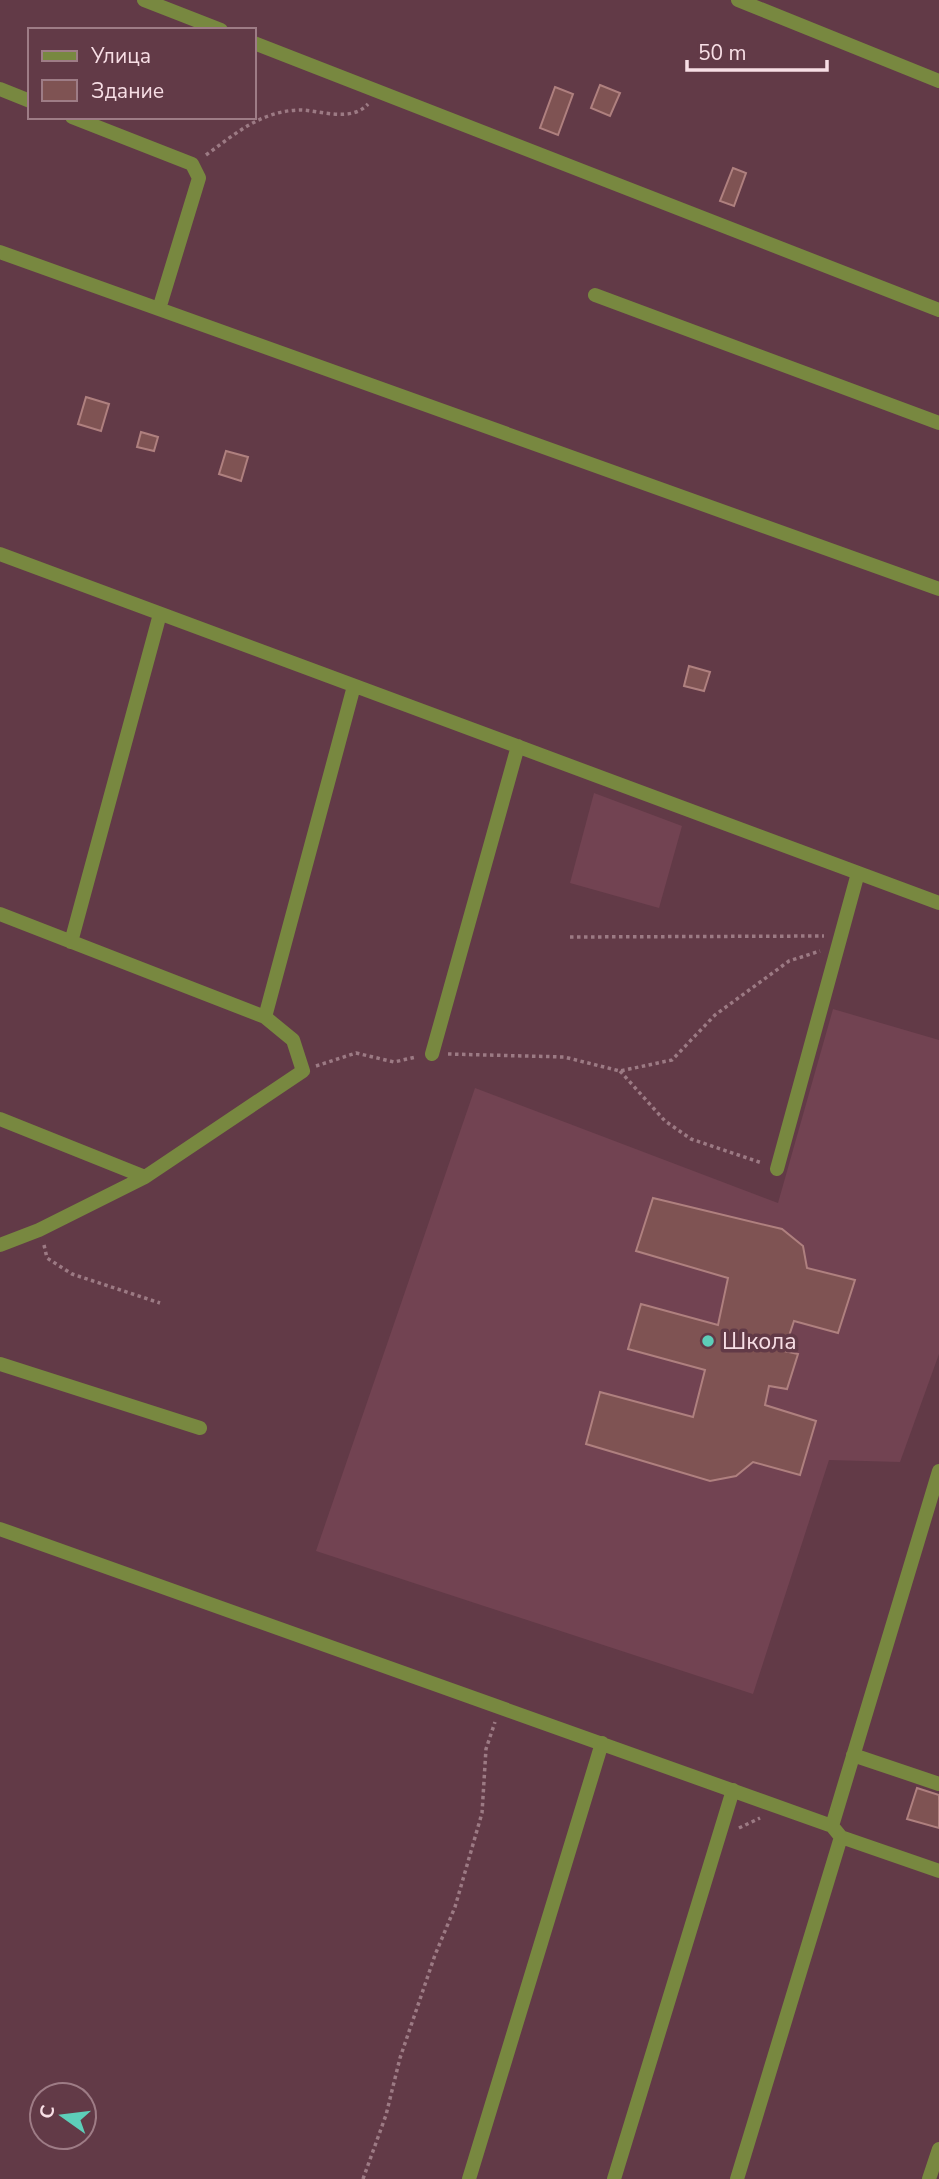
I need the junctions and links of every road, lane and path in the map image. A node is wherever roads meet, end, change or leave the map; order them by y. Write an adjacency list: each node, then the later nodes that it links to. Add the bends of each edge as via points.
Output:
1 (144, 0): 3 (street)
2 (737, 0): 5 (street)
3 (216, 28)
4 (256, 44): 7 (street)
5 (939, 81)
6 (0, 89): 8 (street)
7 (379, 91): 10 (path, via 364,109 342,115 298,110 261,117); 14 (street)
8 (28, 100)
9 (77, 119): 10 (street)
10 (192, 164): 13 (street, via 199,178)
11 (0, 252): 13 (street)
12 (595, 295): 15 (street)
13 (159, 309): 17 (street)
14 (939, 310)
15 (939, 423)
16 (0, 554): 18 (street)
17 (939, 589)
18 (160, 614): 19 (street); 26 (street)
19 (354, 685): 20 (street); 27 (street)
20 (518, 746): 21 (street); 28 (street)
21 (858, 873): 22 (street); 25 (street)
22 (939, 902)
23 (0, 914): 26 (street)
24 (570, 937): 25 (path)
25 (840, 941): 30 (path, via 789,961 715,1015 672,1060); 32 (street)
26 (71, 942): 27 (street)
27 (265, 1017): 29 (street, via 293,1040)
28 (432, 1054): 29 (path, via 394,1062 356,1053); 30 (path, via 564,1057)
29 (303, 1071): 33 (street)
30 (620, 1071): 32 (path, via 665,1121 691,1139)
31 (0, 1119): 33 (street)
32 (777, 1169)
33 (145, 1177): 34 (street)
34 (39, 1230): 35 (street); 36 (path, via 47,1258 72,1275)
35 (0, 1245)
36 (160, 1303)
37 (0, 1364): 38 (street)
38 (200, 1428)
39 (939, 1471): 43 (street)
40 (0, 1530): 41 (street)
41 (500, 1707): 42 (street); 51 (path, via 486,1749 482,1814 475,1840)
42 (601, 1743): 45 (street); 52 (street)
43 (853, 1755): 44 (street); 47 (street)
44 (939, 1784)
45 (733, 1790): 46 (street); 48 (street)
46 (781, 1808): 47 (street); 48 (path)
47 (837, 1832): 49 (street); 54 (street)
48 (718, 1838): 53 (street)
49 (939, 1871)
50 (939, 2149): 55 (street)
51 (363, 2179)
52 (469, 2179)
53 (614, 2179)
54 (737, 2179)
55 (929, 2179)

